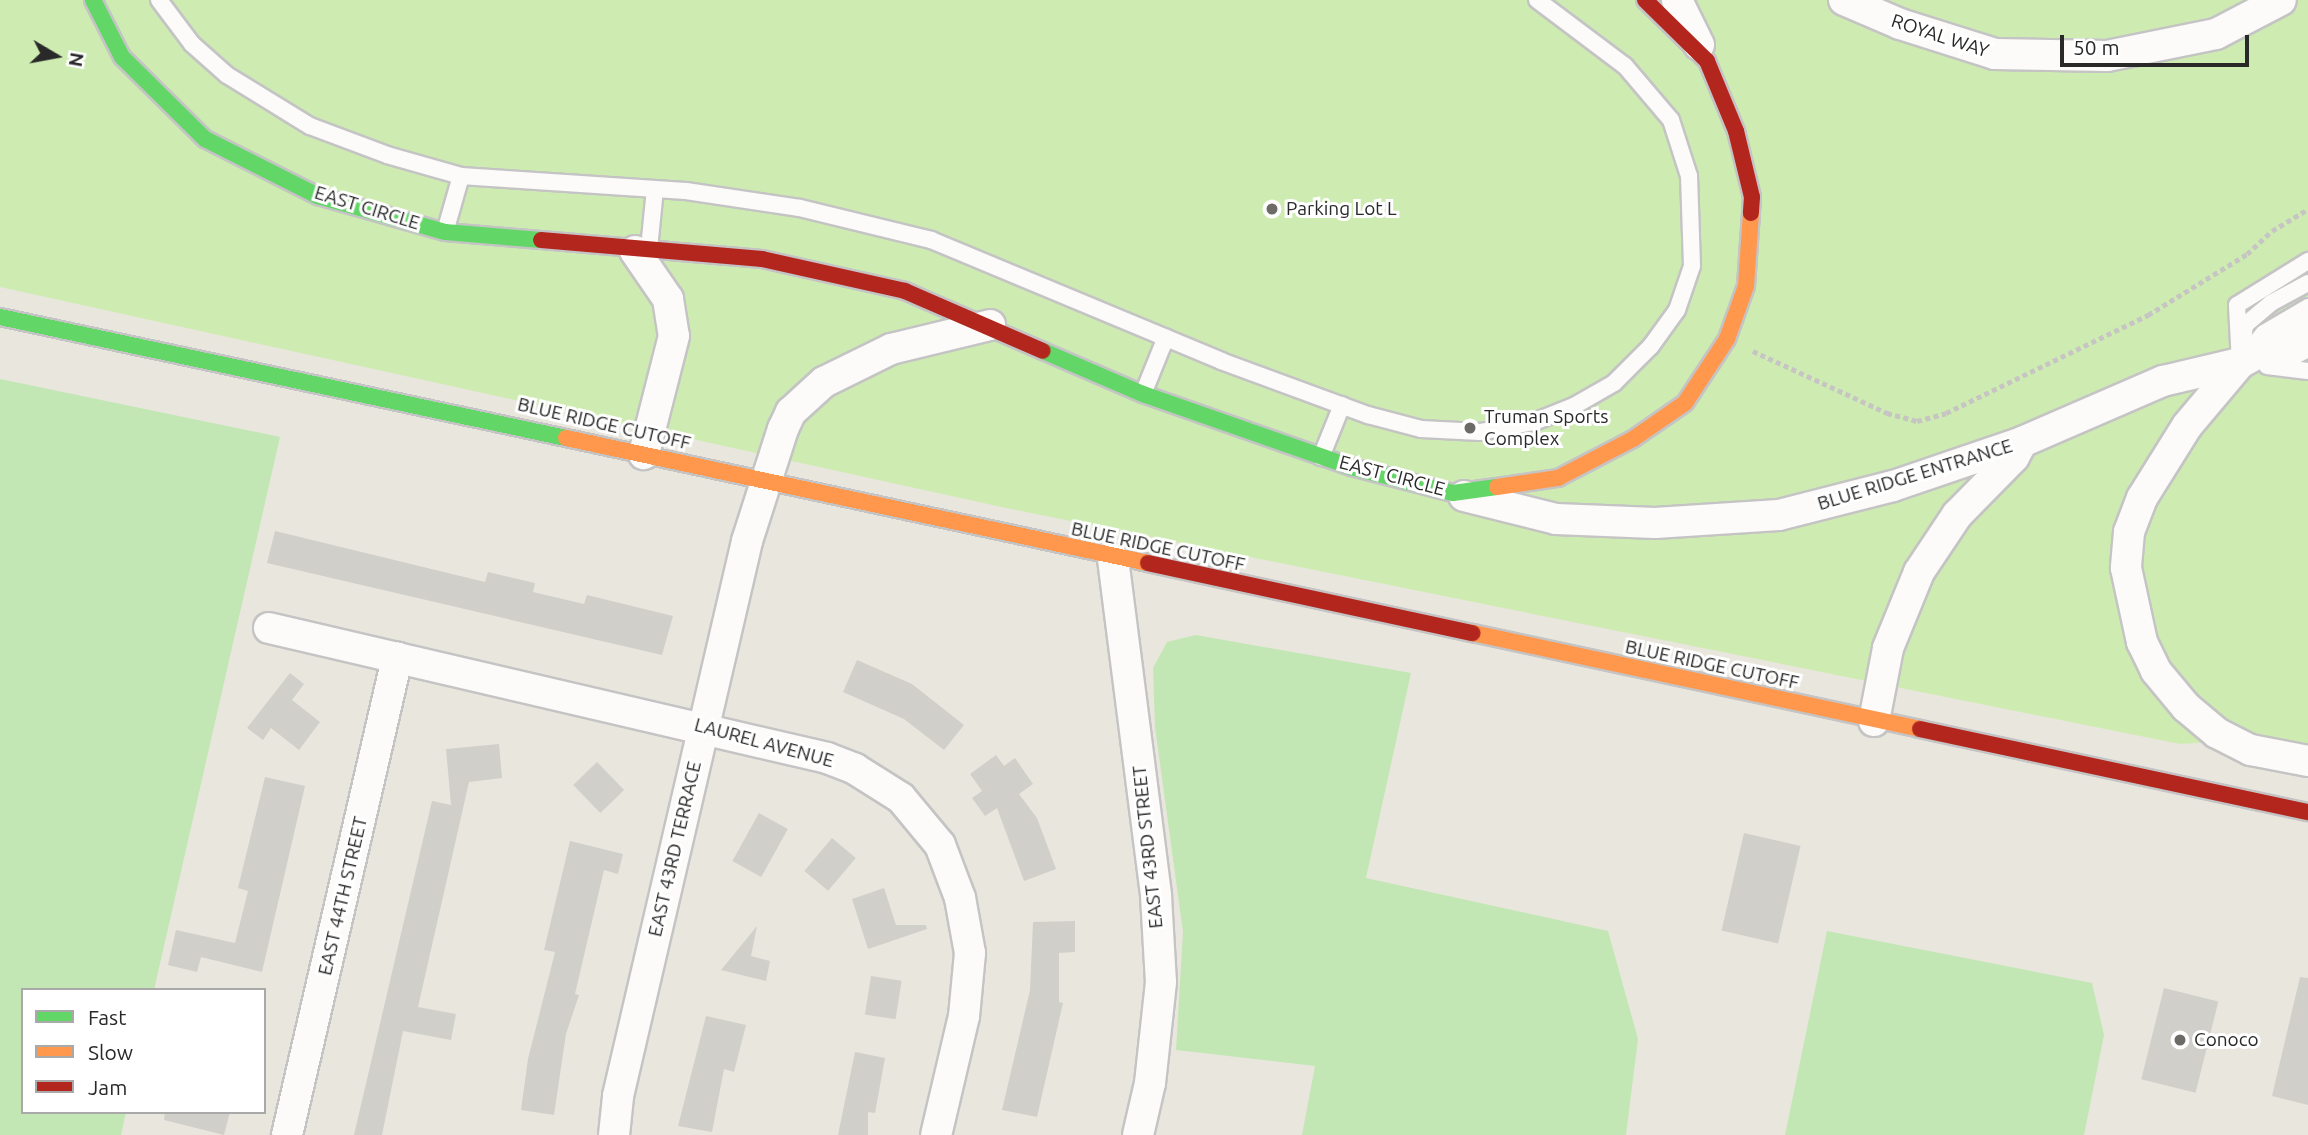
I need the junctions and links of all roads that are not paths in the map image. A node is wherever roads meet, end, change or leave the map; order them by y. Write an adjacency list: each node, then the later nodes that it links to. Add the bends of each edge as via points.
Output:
1 (93, 0): 11 (main road, EAST CIRCLE, via 122,57 205,139 318,196)
2 (159, 0): 9 (lane, via 192,44 227,75 300,120 387,155)
3 (1537, 0): 24 (lane, via 1625,66 1660,103 1676,132 1689,177 1694,223 1692,267 1678,310 1614,383 1534,422 1480,432 1421,429)
4 (1645, 0): 8 (main road, EAST CIRCLE)
5 (1677, 0): 8 (street, EAST CIRCLE)
6 (1844, 0): 7 (street, ROYAL WAY, via 1900,24 1995,54 2107,56 2216,34)
7 (2281, 0)
8 (1707, 61): 29 (main road, EAST CIRCLE, via 1736,131 1752,197 1746,286 1727,339 1685,403 1633,439 1558,478)
9 (461, 176): 10 (lane); 11 (lane)
10 (655, 189): 12 (lane); 19 (lane, via 800,208 931,240)
11 (446, 232): 12 (main road, EAST CIRCLE)
12 (642, 252): 17 (main road, EAST CIRCLE, via 775,262 905,291); 26 (street, via 668,299 674,336)
13 (2308, 261): 21 (lane, via 2237,305)
14 (2308, 283): 21 (lane, via 2271,303 2245,325)
15 (2308, 307): 21 (lane, via 2264,333)
16 (0, 317): 26 (main road, BLUE RIDGE CUTOFF)
17 (990, 325): 23 (main road, EAST CIRCLE); 28 (street, via 891,349 824,382 791,412)
18 (2308, 326): 21 (street)
19 (1166, 337): 23 (lane); 24 (lane)
20 (2308, 349): 21 (lane, via 2295,356)
21 (2240, 363): 22 (lane); 25 (street, BLUE RIDGE ENTRANCE, via 2163,381); 35 (street, via 2165,456 2129,532 2126,568 2132,612 2156,671 2186,708 2217,733 2251,750)
22 (2308, 370)
23 (1143, 394): 27 (main road, EAST CIRCLE)
24 (1342, 405): 27 (lane)
25 (2022, 442): 29 (street, BLUE RIDGE ENTRANCE, via 1893,486 1779,515 1655,523 1556,519); 33 (street, via 2014,457 1957,516 1919,572 1888,648)
26 (644, 454): 28 (main road, BLUE RIDGE CUTOFF)
27 (1321, 457): 29 (main road, EAST CIRCLE)
28 (765, 483): 30 (main road, BLUE RIDGE CUTOFF); 34 (street, EAST 43RD TERRACE)
29 (1453, 493)
30 (1113, 559): 33 (main road, BLUE RIDGE CUTOFF); 40 (street, EAST 43RD STREET, via 1156,896 1161,982 1150,1083)
31 (269, 628): 32 (street, LAUREL AVENUE)
32 (397, 657): 34 (street, LAUREL AVENUE); 37 (street, EAST 44TH STREET)
33 (1874, 721): 36 (main road, BLUE RIDGE CUTOFF)
34 (704, 727): 38 (street, EAST 43RD TERRACE, via 618,1096); 39 (street, LAUREL AVENUE, via 855,769 901,798 940,845 960,898 970,953 964,1016)
35 (2308, 761)
36 (2308, 812)
37 (287, 1135)
38 (614, 1135)
39 (936, 1135)
40 (1138, 1135)

